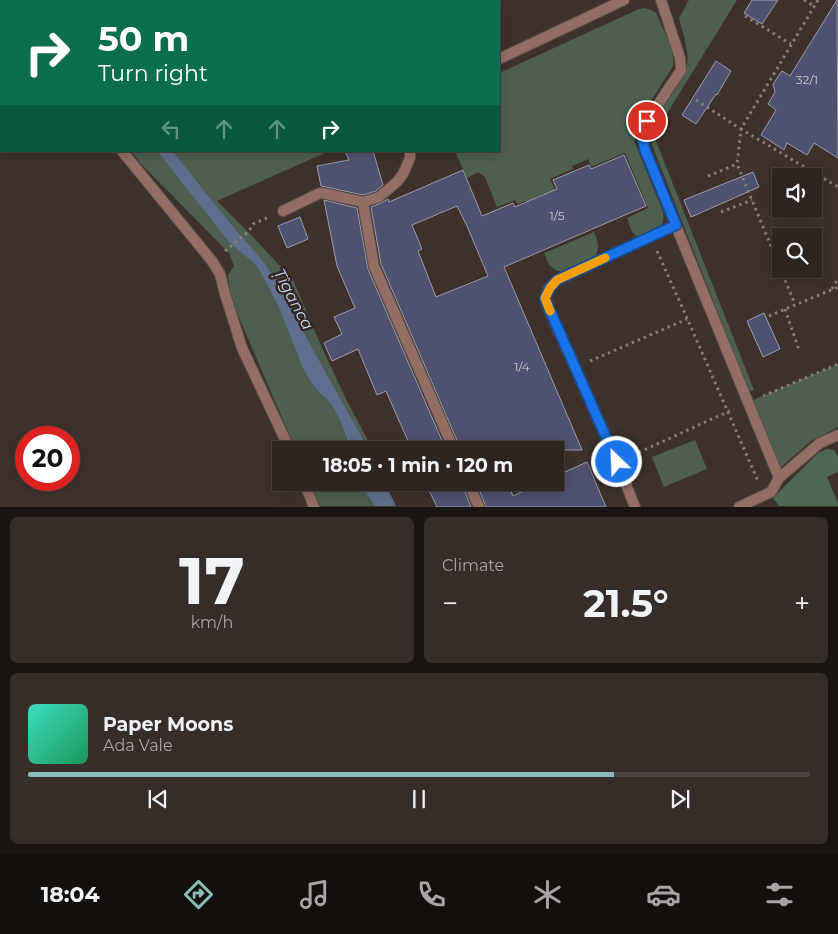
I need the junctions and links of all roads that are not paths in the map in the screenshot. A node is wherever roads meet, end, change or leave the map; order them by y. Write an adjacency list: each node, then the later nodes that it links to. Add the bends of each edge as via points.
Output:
1 (624, 0): 3 (lane)
2 (661, 0): 8 (lane, via 681,70 647,121 642,135)
3 (500, 59)
4 (123, 152): 10 (lane, via 220,274 242,348)
5 (410, 152): 6 (lane, via 397,182 379,197)
6 (363, 202): 7 (lane, via 320,193); 11 (lane, via 374,266)
7 (283, 211)
8 (676, 225): 12 (lane); 17 (lane, via 557,280 545,298)
9 (838, 435): 12 (lane, via 820,443)
10 (286, 441)
11 (450, 441)
12 (779, 478): 18 (lane, via 771,492)
13 (308, 491): 15 (lane)
14 (472, 491): 16 (lane)
15 (314, 506)
16 (479, 506)
17 (635, 506)
18 (738, 506)

